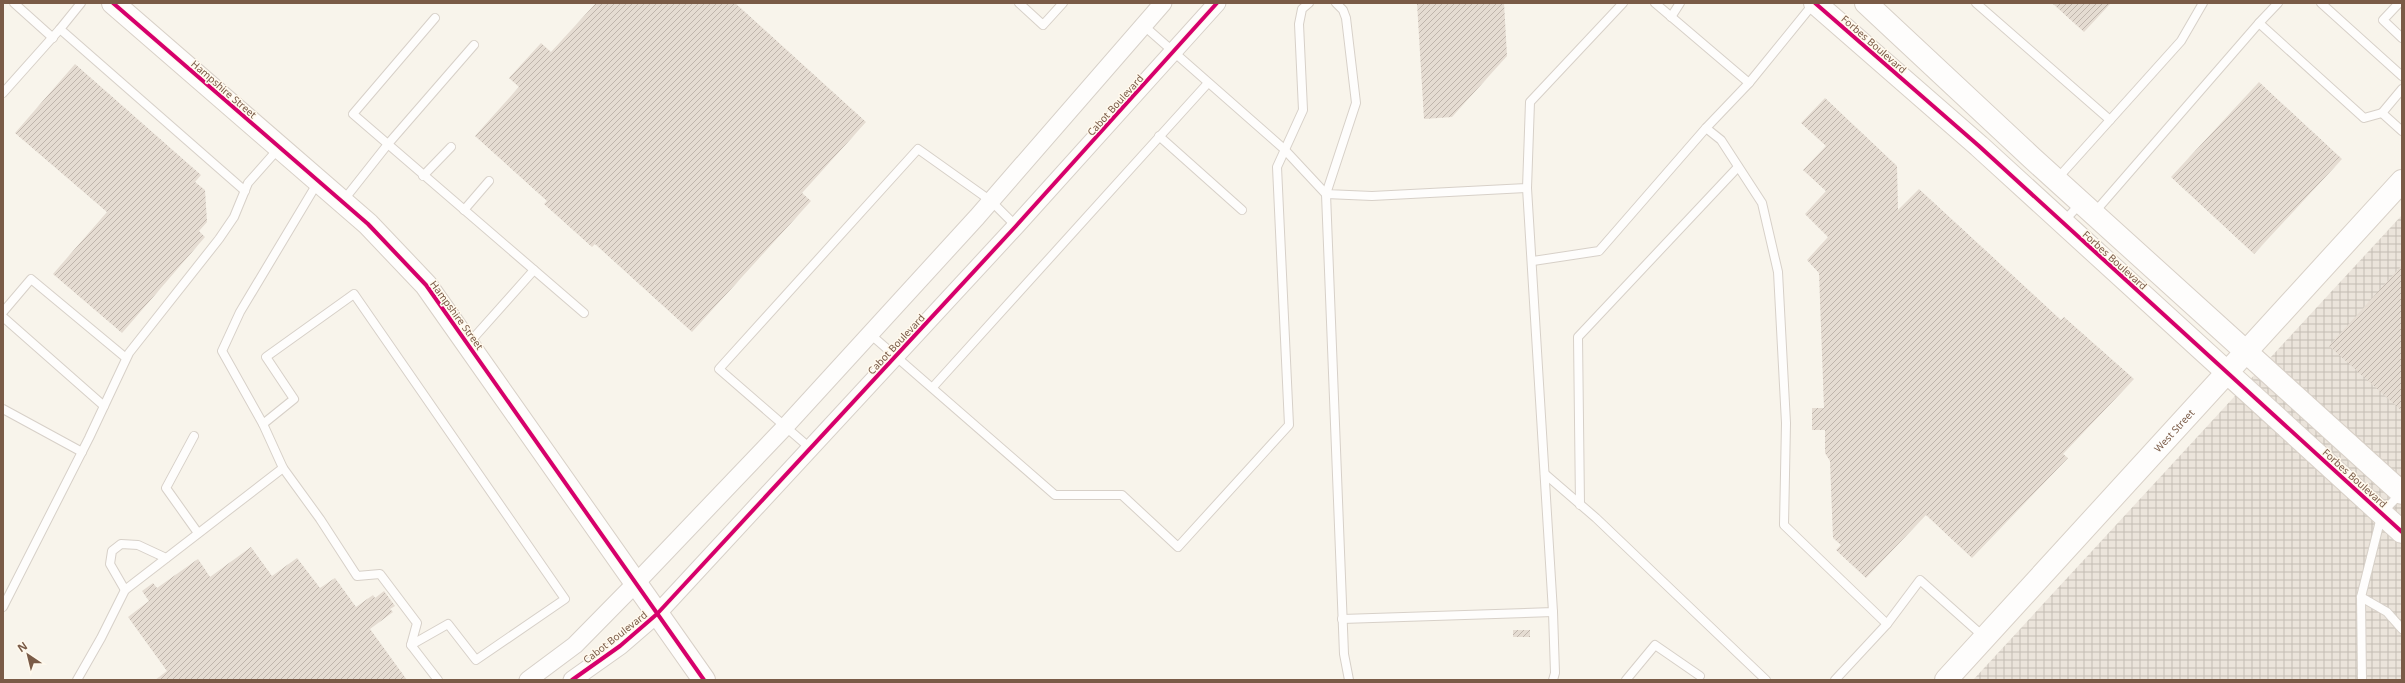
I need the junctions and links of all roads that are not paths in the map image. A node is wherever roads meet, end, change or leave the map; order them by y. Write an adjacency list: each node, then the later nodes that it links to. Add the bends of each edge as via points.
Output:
1 (14, 3): 25 (lane)
2 (81, 3): 24 (lane)
3 (113, 3): 40 (street, Hampshire Street)
4 (1019, 3): 5 (lane, via 1043,25)
5 (1063, 3)
6 (1163, 3): 23 (street, Cabot Boulevard)
7 (1217, 3): 28 (street, Cabot Boulevard)
8 (1309, 3): 42 (lane, via 1302,9 1298,24 1303,110)
9 (1336, 3): 51 (lane, via 1346,18 1356,102)
10 (1623, 3): 49 (lane, via 1530,102)
11 (1655, 3): 20 (lane)
12 (1680, 3): 20 (lane)
13 (1815, 3): 31 (lane); 57 (street, Forbes Boulevard)
14 (1866, 3): 45 (street, Forbes Boulevard)
15 (1976, 3): 35 (lane)
16 (2203, 3): 35 (lane, via 2181,40)
17 (2278, 3): 22 (lane)
18 (2321, 3): 29 (lane)
19 (2399, 3): 26 (lane, via 2383,20)
20 (1671, 17): 31 (lane)
21 (435, 18): 39 (lane, via 353,114)
22 (2259, 23): 34 (lane, via 2364,118); 54 (lane)
23 (1143, 26): 28 (lane); 52 (street, Cabot Boulevard)
24 (60, 30): 25 (lane); 50 (lane)
25 (53, 38): 33 (lane)
26 (2402, 38)
27 (474, 45): 39 (lane)
28 (1173, 52): 30 (lane); 58 (street, Cabot Boulevard)
29 (2402, 76)
30 (1208, 83): 38 (lane); 42 (lane)
31 (1749, 83): 36 (lane)
32 (2402, 89): 34 (lane)
33 (3, 93)
34 (2382, 113): 37 (lane)
35 (2110, 120): 45 (lane)
36 (1706, 128): 43 (lane, via 1721,140); 59 (lane, via 1599,251)
37 (2402, 131)
38 (1160, 136): 56 (lane); 70 (lane)
39 (388, 144): 44 (lane); 53 (lane)
40 (279, 147): 46 (street, Hampshire Street); 50 (lane)
41 (451, 147): 44 (lane)
42 (1284, 149): 51 (lane); 70 (lane, via 1277,167 1288,425 1178,547 1122,495 1055,495)
43 (1738, 167): 81 (lane, via 1578,337); 93 (lane, via 1762,203 1778,272 1786,423 1784,525)
44 (423, 176): 55 (lane)
45 (2056, 180): 54 (street, Forbes Boulevard)
46 (319, 181): 53 (street, Hampshire Street); 73 (lane, via 240,312 222,351)
47 (489, 181): 55 (lane)
48 (2402, 181): 66 (street, West Street)
49 (1527, 188): 51 (lane, via 1372,196); 59 (lane)
50 (245, 190): 68 (lane, via 234,217 219,239)
51 (1326, 194): 92 (lane)
52 (991, 201): 58 (lane); 64 (street, Cabot Boulevard); 74 (lane, via 918,149 913,154 719,369)
53 (342, 202): 65 (street, Hampshire Street, via 368,224 426,285)
54 (2088, 208): 57 (lane); 66 (street, Forbes Boulevard)
55 (464, 210): 60 (lane)
56 (1242, 210)
57 (2062, 222): 69 (street, Forbes Boulevard)
58 (1016, 226): 67 (street, Cabot Boulevard)
59 (1533, 261): 79 (lane)
60 (534, 270): 62 (lane); 65 (lane)
61 (3, 312): 68 (lane, via 31,280)
62 (584, 313)
63 (3, 317): 71 (lane)
64 (870, 334): 67 (lane); 74 (street, Cabot Boulevard)
65 (469, 344): 86 (street, Hampshire Street)
66 (2245, 352): 69 (street, West Street); 80 (street, Forbes Boulevard)
67 (896, 355): 70 (lane); 76 (street, Cabot Boulevard)
68 (126, 358): 71 (lane)
69 (2227, 372): 82 (street, Forbes Boulevard); 95 (street, West Street)
70 (933, 387)
71 (104, 406): 77 (lane)
72 (3, 409): 77 (lane)
73 (262, 424): 78 (lane); 96 (lane, via 294,398 266,356 354,294 565,599 476,660 448,624)
74 (784, 428): 76 (lane); 86 (street, Cabot Boulevard)
75 (194, 436): 84 (lane, via 166,488)
76 (810, 448): 91 (street, Cabot Boulevard)
77 (82, 452): 89 (lane)
78 (283, 468): 84 (lane); 96 (lane, via 357,576 380,574 417,623)
79 (1545, 474): 81 (lane); 90 (lane)
80 (2402, 492): 82 (lane)
81 (1580, 505): 106 (lane)
82 (2382, 513): 83 (street, Forbes Boulevard); 88 (lane)
83 (2402, 532)
84 (198, 533): 85 (lane)
85 (166, 558): 87 (lane); 87 (lane, via 138,545 121,544 112,551 110,564)
86 (636, 583): 91 (street, Hampshire Street); 100 (street, Cabot Boulevard, via 574,645)
87 (125, 590): 98 (lane)
88 (2361, 597): 94 (lane, via 2387,612); 109 (lane)
89 (3, 607)
90 (1554, 612): 92 (lane); 104 (lane, via 1555,672)
91 (657, 614): 101 (street, Cabot Boulevard, via 620,646); 102 (street, Hampshire Street)
92 (1342, 619): 103 (lane, via 1344,654)
93 (1887, 624): 95 (lane, via 1920,580); 107 (lane)
94 (2402, 629)
95 (1985, 637): 108 (street, West Street)
96 (411, 645): 99 (lane)
97 (1700, 679): 105 (lane, via 1655,645)
98 (76, 680)
99 (438, 680)
100 (528, 680)
101 (572, 680)
102 (704, 680)
103 (1349, 680)
104 (1552, 680)
105 (1626, 680)
106 (1766, 680)
107 (1835, 680)
108 (1946, 680)
109 (2362, 680)

